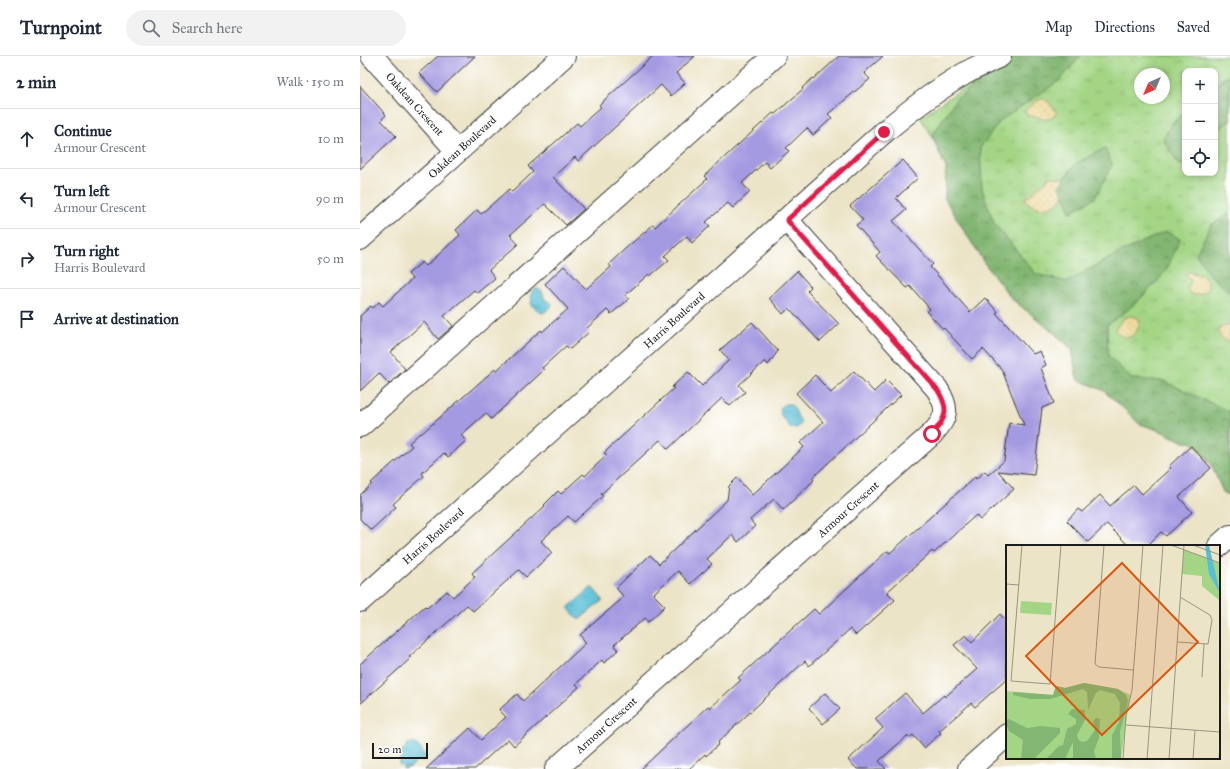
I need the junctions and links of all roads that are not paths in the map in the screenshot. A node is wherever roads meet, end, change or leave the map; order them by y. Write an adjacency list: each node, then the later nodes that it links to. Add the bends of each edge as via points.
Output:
1 (372, 56): 5 (street, Oakdean Crescent)
2 (564, 56): 5 (street, Oakdean Boulevard)
3 (774, 56): 8 (street)
4 (1000, 56): 6 (street, Harris Boulevard, via 965,74 911,109)
5 (457, 151): 7 (street, Oakdean Boulevard)
6 (787, 220): 11 (street, Harris Boulevard); 13 (street, Armour Crescent, via 937,389 946,408 944,420 932,434)
7 (360, 239)
8 (360, 426)
9 (1230, 536): 10 (street)
10 (1220, 545)
11 (360, 601)
12 (1006, 736): 14 (street)
13 (556, 769)
14 (969, 769)

